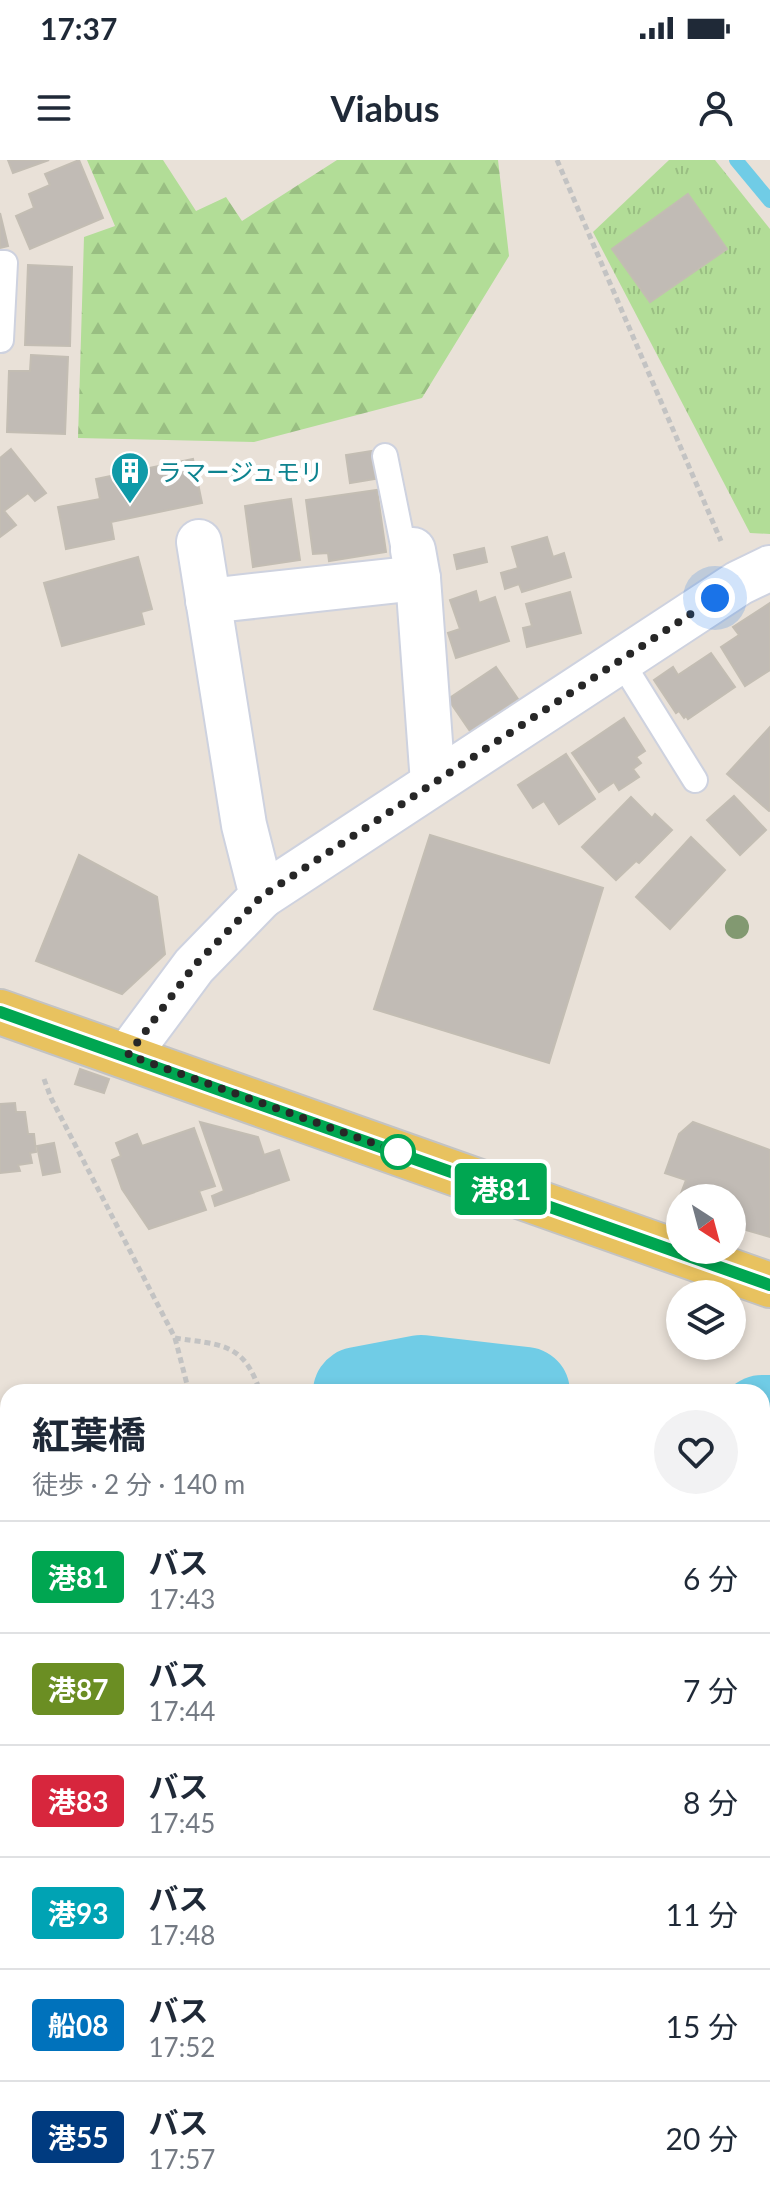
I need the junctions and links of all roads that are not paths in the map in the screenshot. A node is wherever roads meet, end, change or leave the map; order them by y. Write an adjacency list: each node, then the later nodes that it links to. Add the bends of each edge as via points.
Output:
1 (0, 263): 2 (lane, via 5,263)
2 (1, 340)
3 (385, 456): 5 (lane, via 404,550)
4 (199, 542): 7 (street)
5 (416, 564): 7 (street); 10 (street)
6 (754, 575): 8 (street)
7 (208, 601): 11 (street, via 244,825)
8 (621, 661): 9 (lane); 10 (street)
9 (695, 780)
10 (433, 783): 11 (street)
11 (262, 896): 13 (street, via 194,966)
12 (17, 1017): 13 (main road)
13 (128, 1055): 14 (main road)
14 (770, 1285)

